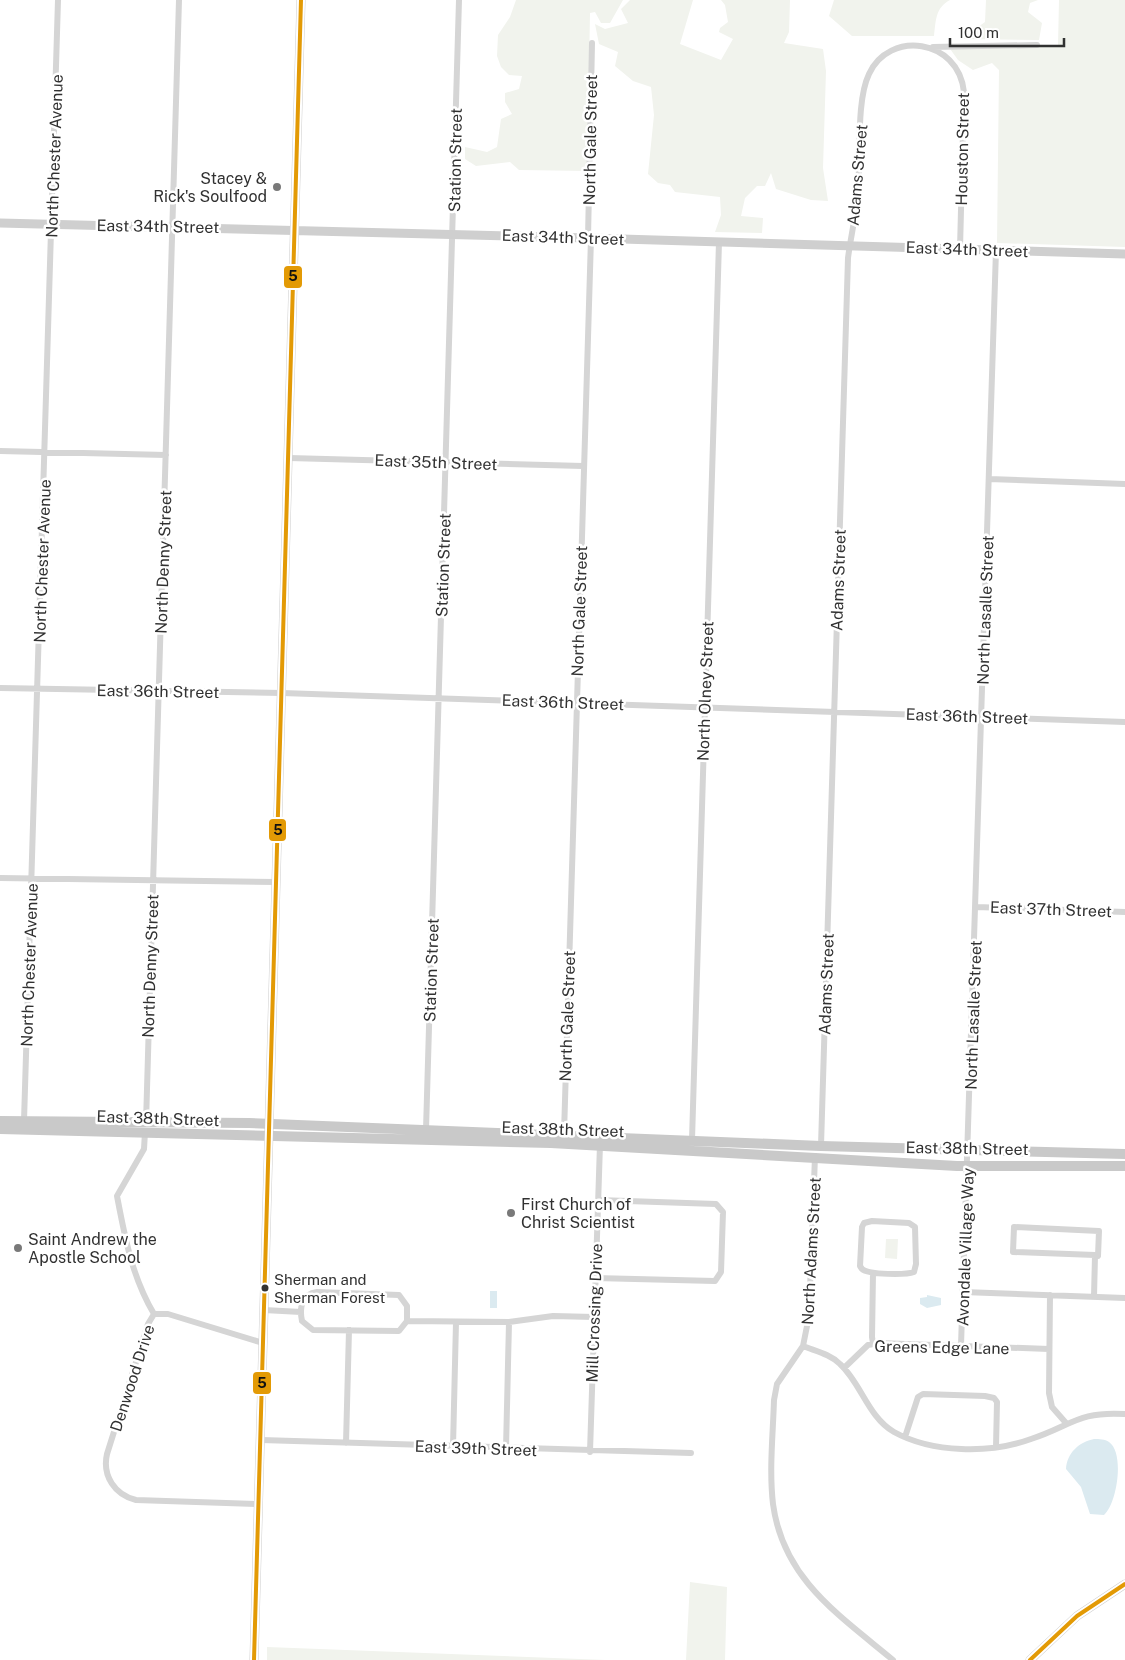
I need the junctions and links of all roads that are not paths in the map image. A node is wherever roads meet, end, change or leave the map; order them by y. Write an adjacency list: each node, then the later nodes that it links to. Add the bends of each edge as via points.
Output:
1 (58, 0): 10 (street, North Chester Avenue)
2 (178, 0): 11 (street, North Denny Street)
3 (302, 0): 12 (main road)
4 (459, 0): 13 (street, Station Street)
5 (592, 43): 14 (street, North Gale Street)
6 (1036, 45): 8 (street)
7 (916, 47): 8 (street, Houston Street); 16 (street, Adams Street, via 888,52 879,59 864,86 858,189)
8 (930, 48): 17 (street, Houston Street, via 950,59 964,86)
9 (0, 223): 10 (main road, East 34th Street)
10 (52, 224): 11 (main road, East 34th Street); 21 (street, North Chester Avenue)
11 (173, 227): 12 (main road, East 34th Street); 22 (street, North Denny Street)
12 (296, 230): 13 (main road, East 34th Street); 23 (main road)
13 (453, 234): 14 (main road, East 34th Street); 24 (street, Station Street)
14 (589, 238): 15 (main road, East 34th Street); 25 (street, North Gale Street)
15 (719, 242): 16 (main road, East 34th Street); 34 (street, North Olney Street)
16 (850, 246): 17 (main road, East 34th Street); 35 (street, Adams Street)
17 (960, 249): 18 (main road, East 34th Street)
18 (996, 250): 19 (main road, East 34th Street); 26 (street, North Lasalle Street)
19 (1125, 254)
20 (0, 451): 21 (street)
21 (45, 452): 22 (street); 29 (street, North Chester Avenue)
22 (166, 455): 30 (street, North Denny Street)
23 (289, 458): 24 (street, East 35th Street); 31 (main road)
24 (446, 462): 25 (street, East 35th Street); 32 (street, Station Street)
25 (583, 466): 33 (street, North Gale Street)
26 (989, 479): 27 (street); 36 (street, North Lasalle Street)
27 (1125, 484)
28 (0, 688): 29 (street, East 36th Street)
29 (38, 689): 30 (street, East 36th Street); 39 (street, North Chester Avenue)
30 (159, 691): 31 (street, East 36th Street); 40 (street, North Denny Street)
31 (282, 693): 32 (street, East 36th Street); 41 (main road)
32 (439, 698): 33 (street, East 36th Street); 49 (street, Station Street)
33 (576, 702): 34 (street, East 36th Street); 50 (street, North Gale Street)
34 (705, 707): 35 (street, East 36th Street); 52 (street, North Olney Street)
35 (834, 711): 36 (street, East 36th Street); 54 (street, Adams Street)
36 (982, 717): 37 (street, East 36th Street); 42 (street, North Lasalle Street)
37 (1125, 722)
38 (0, 878): 39 (street)
39 (32, 878): 40 (street); 45 (street, North Chester Avenue)
40 (153, 880): 41 (street); 47 (street, North Denny Street)
41 (276, 882): 46 (main road)
42 (977, 906): 43 (street, East 37th Street); 55 (street, North Lasalle Street)
43 (1125, 912)
44 (0, 1121): 45 (main road, East 38th Street)
45 (24, 1121): 47 (main road, East 38th Street)
46 (269, 1124): 47 (main road, East 38th Street); 49 (main road, East 38th Street); 51 (main road)
47 (145, 1128): 48 (main road, East 38th Street); 51 (main road, East 38th Street); 70 (street, Denwood Drive, via 144,1149 117,1196 131,1265 139,1288)
48 (0, 1129)
49 (426, 1130): 50 (main road, East 38th Street)
50 (564, 1134): 52 (main road, East 38th Street)
51 (268, 1135): 53 (main road, East 38th Street); 68 (main road)
52 (692, 1140): 54 (main road, East 38th Street)
53 (600, 1144): 57 (main road, East 38th Street); 60 (street, Mill Crossing Drive)
54 (821, 1146): 55 (main road, East 38th Street)
55 (969, 1149): 56 (main road, East 38th Street); 58 (street, Avondale Village Way)
56 (1125, 1154)
57 (815, 1156): 58 (main road, East 38th Street); 78 (street, North Adams Street, via 811,1300)
58 (968, 1166): 59 (main road, East 38th Street); 64 (street, Avondale Village Way)
59 (1125, 1166)
60 (598, 1200): 63 (street, Mill Crossing Drive); 63 (street, via 716,1204 723,1212 721,1272 712,1282)
61 (1095, 1256): 61 (street, via 1013,1252 1014,1227 1099,1231 1098,1256); 66 (street)
62 (873, 1273): 62 (street, via 914,1272 917,1234 913,1224 864,1223 860,1266 865,1272); 77 (street)
63 (595, 1278): 71 (street, Mill Crossing Drive)
64 (963, 1292): 65 (street); 79 (street, Avondale Village Way)
65 (1050, 1295): 66 (street); 80 (street)
66 (1094, 1297): 67 (street)
67 (1125, 1298)
68 (264, 1310): 69 (street); 76 (main road)
69 (301, 1312): 72 (street, via 303,1300 312,1293 395,1294 405,1302); 75 (street, via 302,1321 313,1330)
70 (154, 1314): 76 (street, via 168,1314); 92 (street, Denwood Drive, via 148,1324 107,1454 108,1479 120,1493 136,1500)
71 (594, 1317): 74 (street, via 553,1316); 90 (street, Mill Crossing Drive)
72 (407, 1321): 73 (street); 75 (street, via 399,1331)
73 (456, 1322): 74 (street); 87 (street)
74 (509, 1322): 89 (street)
75 (350, 1330): 86 (street)
76 (263, 1344): 85 (main road)
77 (873, 1344): 79 (street, Greens Edge Lane); 81 (street, Greens Edge Lane, via 864,1348)
78 (802, 1346): 81 (street, via 826,1354); 95 (street, North Adams Street, via 777,1384 774,1400 772,1489 781,1538 793,1563 820,1599)
79 (962, 1346): 80 (street, Greens Edge Lane)
80 (1049, 1349): 83 (street, via 1050,1401)
81 (844, 1368): 84 (street, via 876,1416)
82 (1125, 1414): 83 (street, via 1096,1413)
83 (1066, 1423): 88 (street, via 1032,1439)
84 (905, 1437): 88 (street, via 961,1449); 88 (street, via 918,1397 924,1394 986,1396 997,1402)
85 (260, 1440): 86 (street, East 39th Street); 92 (main road)
86 (346, 1443): 87 (street, East 39th Street)
87 (453, 1447): 89 (street, East 39th Street)
88 (996, 1447)
89 (506, 1449): 90 (street, East 39th Street)
90 (590, 1452): 91 (street, East 39th Street)
91 (691, 1453)
92 (259, 1504): 94 (main road)
93 (1125, 1584): 96 (main road, via 1077,1616)
94 (254, 1660)
95 (893, 1660)
96 (1030, 1660)

